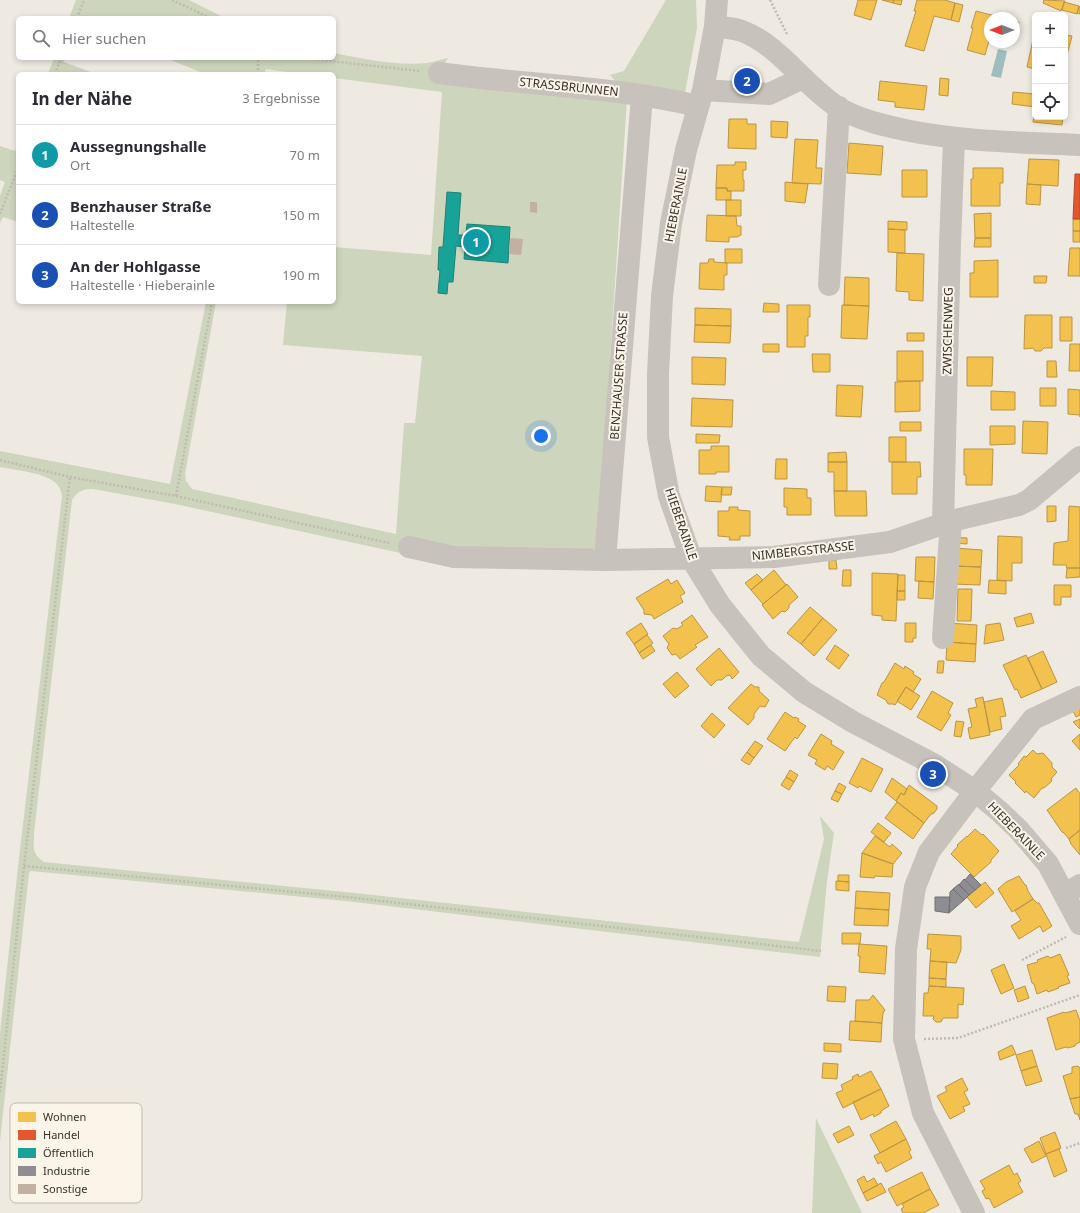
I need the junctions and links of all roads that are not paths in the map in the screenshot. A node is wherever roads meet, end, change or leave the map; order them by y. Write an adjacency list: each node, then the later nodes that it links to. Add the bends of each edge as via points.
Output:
1 (717, 0): 2 (street, HIEBERAINLE)
2 (715, 26): 4 (street, via 742,31 767,45); 6 (street, HIEBERAINLE)
3 (439, 72): 5 (street, STRASSBRUNNEN)
4 (803, 78): 6 (street, via 769,94); 7 (street)
5 (642, 96): 6 (street, STRASSBRUNNEN); 15 (street, BENZHAUSER STRASSE)
6 (701, 98): 14 (street, HIEBERAINLE, via 686,150 671,223 662,296 658,374 658,437 669,496)
7 (839, 107): 8 (street, via 860,118 885,126); 10 (street)
8 (954, 139): 9 (street); 12 (street, ZWISCHENWEG, via 950,244)
9 (1080, 145)
10 (829, 285)
11 (1080, 457): 12 (street, NIMBERGSTRASSE, via 1029,500 1019,505)
12 (947, 523): 14 (street, NIMBERGSTRASSE, via 890,542 774,557); 16 (street, ZWISCHENWEG)
13 (409, 547): 15 (street, NIMBERGSTRASSE, via 454,557)
14 (691, 558): 15 (street, NIMBERGSTRASSE); 18 (street, HIEBERAINLE, via 720,605 761,656 804,692 853,722 935,765)
15 (605, 560)
16 (942, 638)
17 (1080, 697): 18 (street, via 1032,719)
18 (975, 791): 19 (street, HIEBERAINLE, via 1018,829); 21 (street, via 929,852 915,887 906,949 904,1039 923,1113)
19 (1072, 889): 20 (street, HIEBERAINLE)
20 (1074, 930)
21 (974, 1213)

